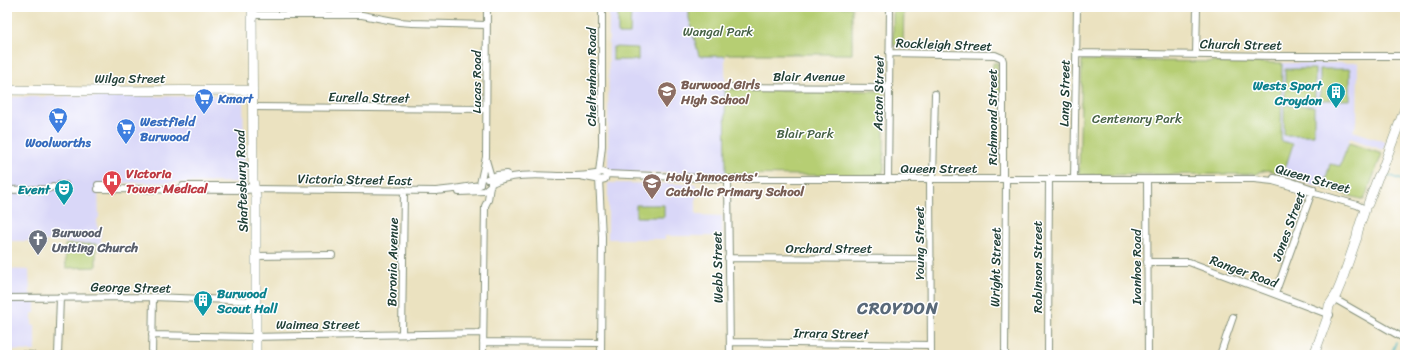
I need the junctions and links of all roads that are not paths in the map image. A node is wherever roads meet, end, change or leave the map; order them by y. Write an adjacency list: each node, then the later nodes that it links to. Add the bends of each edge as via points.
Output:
1 (487, 7): 7 (street, Lucas Road)
2 (602, 7): 23 (street, Cheltenham Road)
3 (890, 7): 8 (street, Acton Street)
4 (1077, 7): 9 (street, Lang Street)
5 (1197, 7): 10 (street)
6 (252, 11): 7 (street, via 362,15 412,24); 16 (street, Shaftesbury Road)
7 (487, 25): 20 (street, Lucas Road)
8 (889, 53): 11 (street, Rockleigh Street); 14 (street, Acton Street)
9 (1076, 53): 10 (street, Church Street); 29 (street, Lang Street)
10 (1196, 55): 12 (street, Church Street)
11 (999, 56): 27 (street, Richmond Street, via 1003,61)
12 (1405, 56)
13 (729, 87): 14 (street, Blair Avenue)
14 (889, 88): 25 (street, Acton Street)
15 (7, 90): 16 (street, Wilga Street)
16 (253, 90): 18 (street, Shaftesbury Road)
17 (935, 94): 26 (street, Young Street)
18 (252, 107): 20 (street, Eurella Street); 35 (street, Shaftesbury Road)
19 (1405, 108): 40 (street)
20 (486, 109): 21 (street, Lucas Road)
21 (486, 157): 31 (street, Lucas Road); 34 (street, Lucas Road)
22 (522, 176): 23 (street, Queen Street); 31 (street, Victoria Street East)
23 (602, 176): 24 (street, Queen Street); 61 (street, Cheltenham Road)
24 (728, 179): 25 (street, Queen Street); 43 (street, Webb Street)
25 (888, 179): 26 (street, Queen Street)
26 (932, 179): 27 (street, Queen Street); 44 (street, Young Street)
27 (1005, 179): 28 (street, Queen Street); 72 (street, Wright Street)
28 (1048, 179): 29 (street, Queen Street); 73 (street, Robinson Street)
29 (1074, 179): 30 (street, Queen Street)
30 (1147, 179): 38 (street, Queen Street, via 1254,179 1259,176 1277,178); 45 (street, Ivanhoe Road)
31 (490, 181): 34 (street, Victoria Street East, via 484,191); 39 (street, Lucas Road)
32 (53, 187): 36 (street)
33 (98, 187): 35 (street, Victoria Street East)
34 (480, 187): 37 (street, Victoria Street East); 39 (street, Lucas Road)
35 (255, 189): 37 (street, Victoria Street East); 42 (street, Shaftesbury Road)
36 (7, 190)
37 (404, 190): 56 (street, Boronia Avenue)
38 (1312, 190): 40 (street, Queen Street); 46 (street, Jones Street)
39 (485, 206): 54 (street, Lucas Road)
40 (1368, 207): 49 (street)
41 (332, 255): 42 (street)
42 (256, 256): 51 (street, Shaftesbury Road)
43 (728, 258): 44 (street, Orchard Street); 60 (street, Webb Street)
44 (930, 259): 62 (street, Young Street)
45 (1147, 262): 46 (street, Ranger Road, via 1189,262); 74 (street, Ivanhoe Road)
46 (1275, 294): 52 (street, Ranger Road)
47 (60, 297): 48 (street, George Street); 50 (street, George Street); 65 (street)
48 (153, 297): 51 (street, George Street); 55 (street)
49 (1335, 297): 52 (street, via 1329,306); 58 (street)
50 (7, 298)
51 (256, 301): 57 (street, Shaftesbury Road)
52 (1328, 316): 76 (street)
53 (1232, 317): 75 (street)
54 (483, 333): 56 (street, Waimea Street); 59 (street, Lucas Road)
55 (152, 334): 57 (street, Waimea Street); 66 (street)
56 (402, 334): 57 (street, Waimea Street)
57 (256, 336): 67 (street, Shaftesbury Road)
58 (1405, 339)
59 (483, 342): 61 (street); 68 (street, Lucas Road)
60 (730, 342): 62 (street, Irrara Street); 70 (street, Webb Street)
61 (602, 343): 69 (street, Cheltenham Road)
62 (931, 344): 71 (street, Young Street)
63 (9, 354): 64 (street)
64 (32, 355)
65 (58, 355)
66 (152, 355)
67 (256, 355)
68 (483, 355)
69 (601, 355)
70 (730, 355)
71 (931, 355)
72 (1005, 355)
73 (1048, 355)
74 (1148, 355)
75 (1220, 355)
76 (1314, 355)

